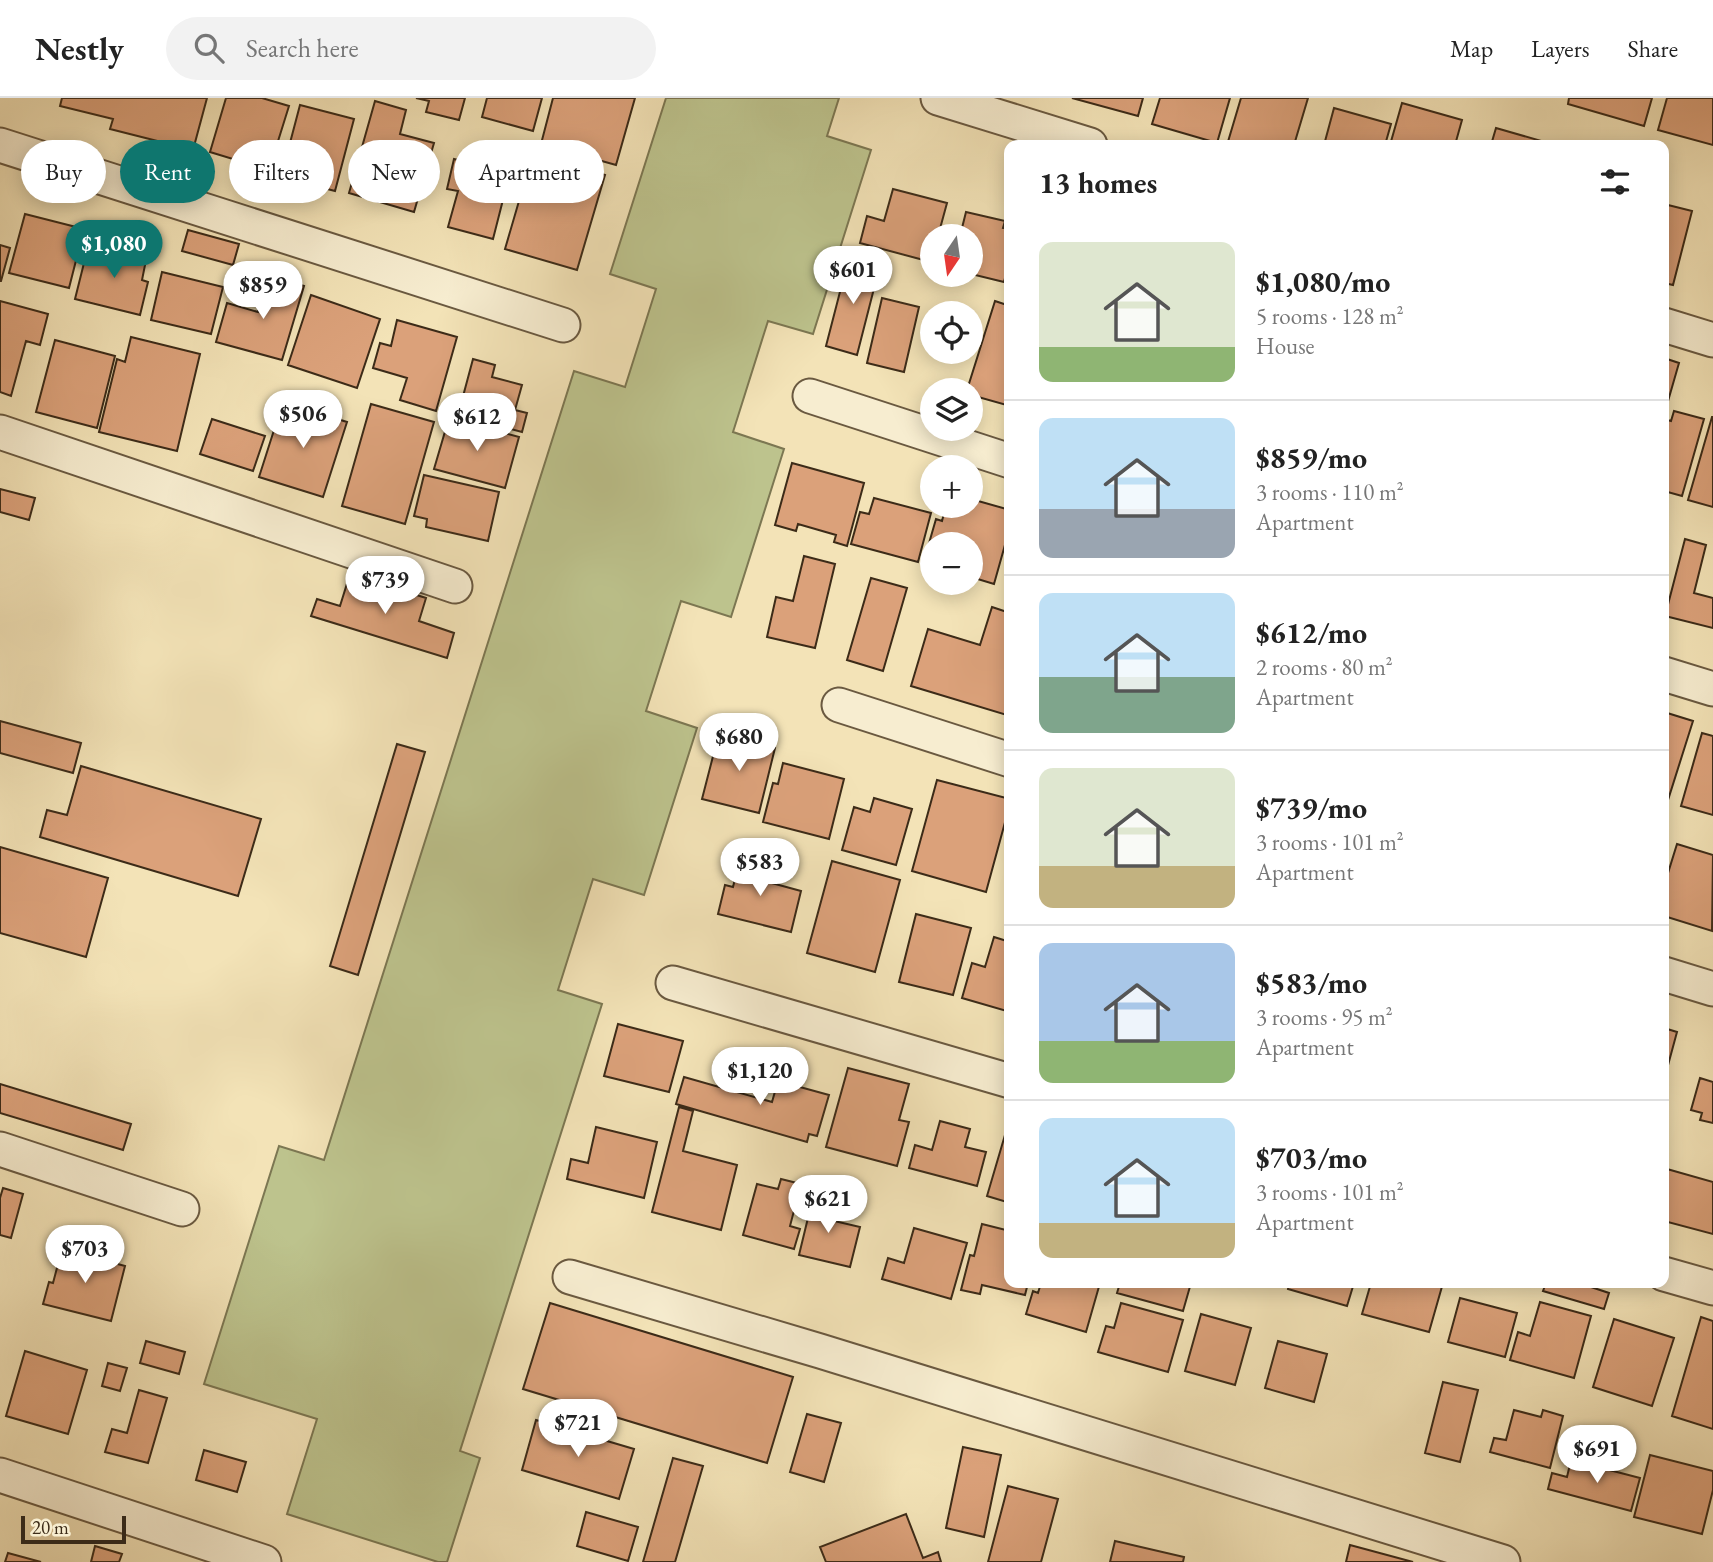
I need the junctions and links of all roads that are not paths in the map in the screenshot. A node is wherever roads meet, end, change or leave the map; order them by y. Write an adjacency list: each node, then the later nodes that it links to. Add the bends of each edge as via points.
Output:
1 (938, 98): 2 (street)
2 (1074, 140)
3 (0, 145): 4 (street)
4 (563, 325)
5 (1669, 327): 6 (street)
6 (1713, 340)
7 (810, 396): 9 (street)
8 (0, 432): 10 (street)
9 (1004, 459)
10 (455, 586)
11 (1669, 676): 12 (street)
12 (1713, 689)
13 (839, 705): 14 (street)
14 (1004, 758)
15 (1669, 976): 17 (street)
16 (673, 982): 18 (street)
17 (1713, 989)
18 (1004, 1079)
19 (0, 1149): 20 (street)
20 (182, 1209)
21 (1669, 1275): 23 (street)
22 (570, 1277): 27 (street)
23 (1713, 1288)
24 (0, 1475): 25 (street)
25 (208, 1554): 26 (street)
26 (264, 1562)
27 (1503, 1562)

